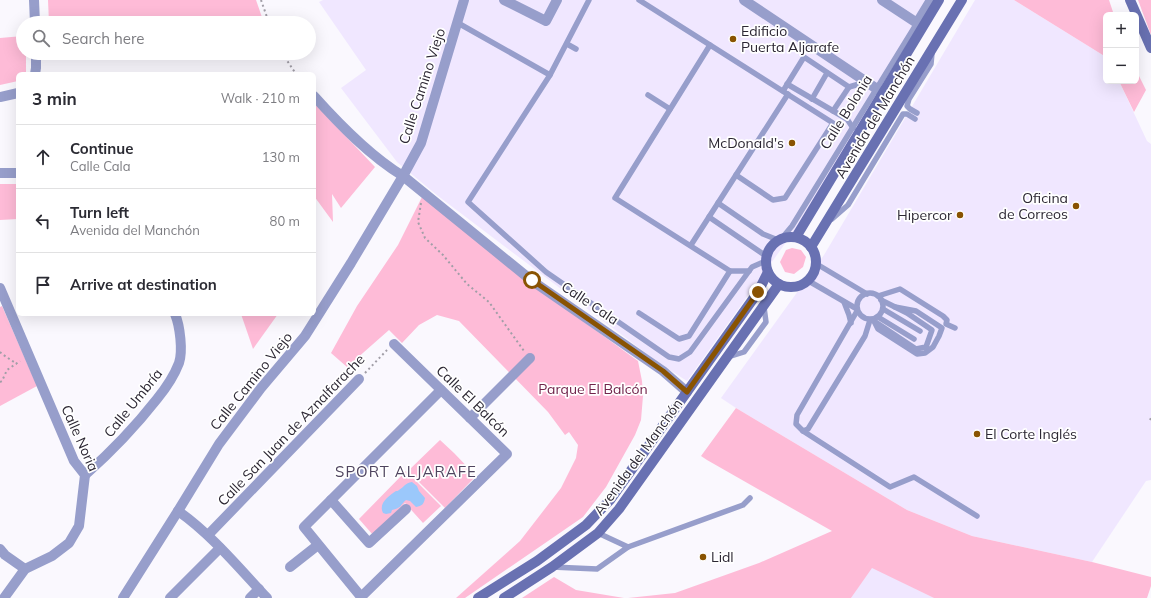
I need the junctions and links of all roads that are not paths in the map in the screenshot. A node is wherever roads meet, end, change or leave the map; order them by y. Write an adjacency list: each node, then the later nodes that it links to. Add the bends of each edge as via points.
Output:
1 (34, 0): 13 (street)
2 (464, 0): 14 (street, Calle Camino Viejo)
3 (504, 0): 4 (street, via 546,21)
4 (557, 0)
5 (589, 0): 16 (lane)
6 (639, 0): 17 (lane)
7 (744, 0): 25 (street)
8 (882, 0): 15 (street)
9 (931, 0): 15 (street, Calle Bolonia)
10 (939, 0): 28 (main road, Avenida del Manchón)
11 (962, 0): 18 (main road, Avenida del Manchón)
12 (1130, 0): 19 (main road)
13 (35, 16)
14 (458, 23): 24 (lane); 42 (street, Calle Camino Viejo, via 421,143)
15 (918, 23): 28 (lane, Calle Bolonia)
16 (566, 44): 20 (lane); 24 (lane)
17 (710, 45): 29 (lane); 35 (lane)
18 (933, 47): 45 (main road, Avenida del Manchón); 45 (lane, via 931,64 907,106 916,116 903,114 848,205)
19 (1151, 48)
20 (576, 49)
21 (36, 60): 22 (street)
22 (35, 72)
23 (828, 73): 26 (lane, via 804,57); 27 (lane); 34 (lane)
24 (550, 75): 73 (lane, via 468,202 546,272 669,357 679,359 690,352)
25 (866, 82): 27 (lane); 28 (street)
26 (787, 84): 29 (lane); 34 (lane)
27 (849, 87): 36 (lane)
28 (880, 91): 38 (lane, Calle Bolonia); 46 (main road, Avenida del Manchón)
29 (785, 92): 37 (lane); 41 (lane)
30 (16, 93): 32 (street)
31 (648, 95): 35 (lane)
32 (0, 97)
33 (316, 98): 42 (street, Calle Cala, via 340,124 388,167)
34 (812, 99): 36 (lane)
35 (670, 109): 48 (lane, via 615,198)
36 (836, 113): 37 (lane); 38 (lane, via 847,119)
37 (833, 122): 41 (lane, via 785,198 773,200)
38 (853, 128): 47 (lane, Calle Bolonia, via 792,226)
39 (0, 173): 40 (street)
40 (16, 173)
41 (736, 175): 43 (lane)
42 (403, 176): 78 (street, Calle Cala, via 532,280 663,371); 85 (street, Calle Camino Viejo, via 305,336 261,388 219,444)
43 (718, 203): 44 (lane); 47 (lane, via 763,234)
44 (709, 217): 48 (lane); 50 (lane)
45 (826, 224): 49 (main road, Avenida del Manchón)
46 (796, 237): 47 (main road); 49 (main road)
47 (780, 239): 50 (main road, via 771,247)
48 (691, 245): 52 (lane)
49 (811, 247): 51 (main road)
50 (766, 258): 53 (lane); 54 (main road)
51 (816, 264): 55 (main road); 58 (lane)
52 (730, 271): 53 (lane); 71 (lane)
53 (749, 271): 73 (lane)
54 (768, 272): 56 (main road); 78 (main road, Avenida del Manchón, via 758,292)
55 (807, 280): 56 (main road, via 794,286); 60 (lane)
56 (779, 284): 87 (main road, Avenida del Manchón, via 619,509)
57 (0, 288): 81 (street, Calle Noria, via 74,461)
58 (867, 294): 59 (lane); 63 (lane, via 860,298 856,305)
59 (879, 298): 61 (lane); 62 (lane); 68 (lane, via 900,289 943,316 947,320)
60 (844, 302): 63 (lane); 67 (lane)
61 (896, 307): 66 (lane, via 932,330 926,347 916,349); 68 (lane, via 916,311)
62 (882, 309): 66 (lane); 70 (lane)
63 (857, 310): 66 (lane, via 863,318); 67 (lane)
64 (639, 313): 71 (lane, via 679,339)
65 (176, 316): 81 (street, Calle Umbría, via 180,333 180,361 174,375 138,423)
66 (873, 319): 68 (lane, via 878,329 917,354 925,353 933,347); 72 (lane); 80 (lane, via 808,429)
67 (850, 323): 80 (lane, via 797,415 796,424)
68 (944, 326): 69 (lane)
69 (955, 328)
70 (920, 331)
71 (689, 336): 73 (lane)
72 (914, 339)
73 (697, 342)
74 (394, 344): 77 (street, Calle El Balcón)
75 (530, 358): 79 (street)
76 (359, 379): 88 (street, Calle San Juan de Aznalfarache)
77 (441, 390): 79 (street, Calle El Balcón); 83 (street)
78 (687, 392): 103 (main road, Avenida del Manchón, via 610,500 586,525 537,561)
79 (470, 418): 97 (street, Calle El Balcón, via 507,454)
80 (804, 431): 86 (lane, via 890,487 914,477)
81 (85, 476): 95 (street, Calle Noria, via 79,526 69,543 52,556)
82 (750, 498): 90 (lane, via 744,505)
83 (331, 500): 84 (street, via 369,543); 89 (street, via 304,528)
84 (406, 510)
85 (178, 511): 88 (street); 99 (street, Calle Camino Viejo)
86 (978, 516)
87 (598, 533): 90 (lane); 94 (main road, Avenida del Manchón)
88 (208, 535): 91 (street)
89 (318, 545): 93 (street); 97 (street)
90 (628, 546): 94 (lane, via 597,569)
91 (220, 548): 96 (street); 100 (street)
92 (0, 549): 95 (street)
93 (290, 567)
94 (552, 567): 104 (main road, Avenida del Manchón)
95 (25, 569): 98 (street, Calle Noria)
96 (259, 589): 101 (street); 102 (street)
97 (362, 597)
98 (4, 598)
99 (123, 598)
100 (170, 598)
101 (250, 598)
102 (268, 598)
103 (478, 598)
104 (504, 598)

